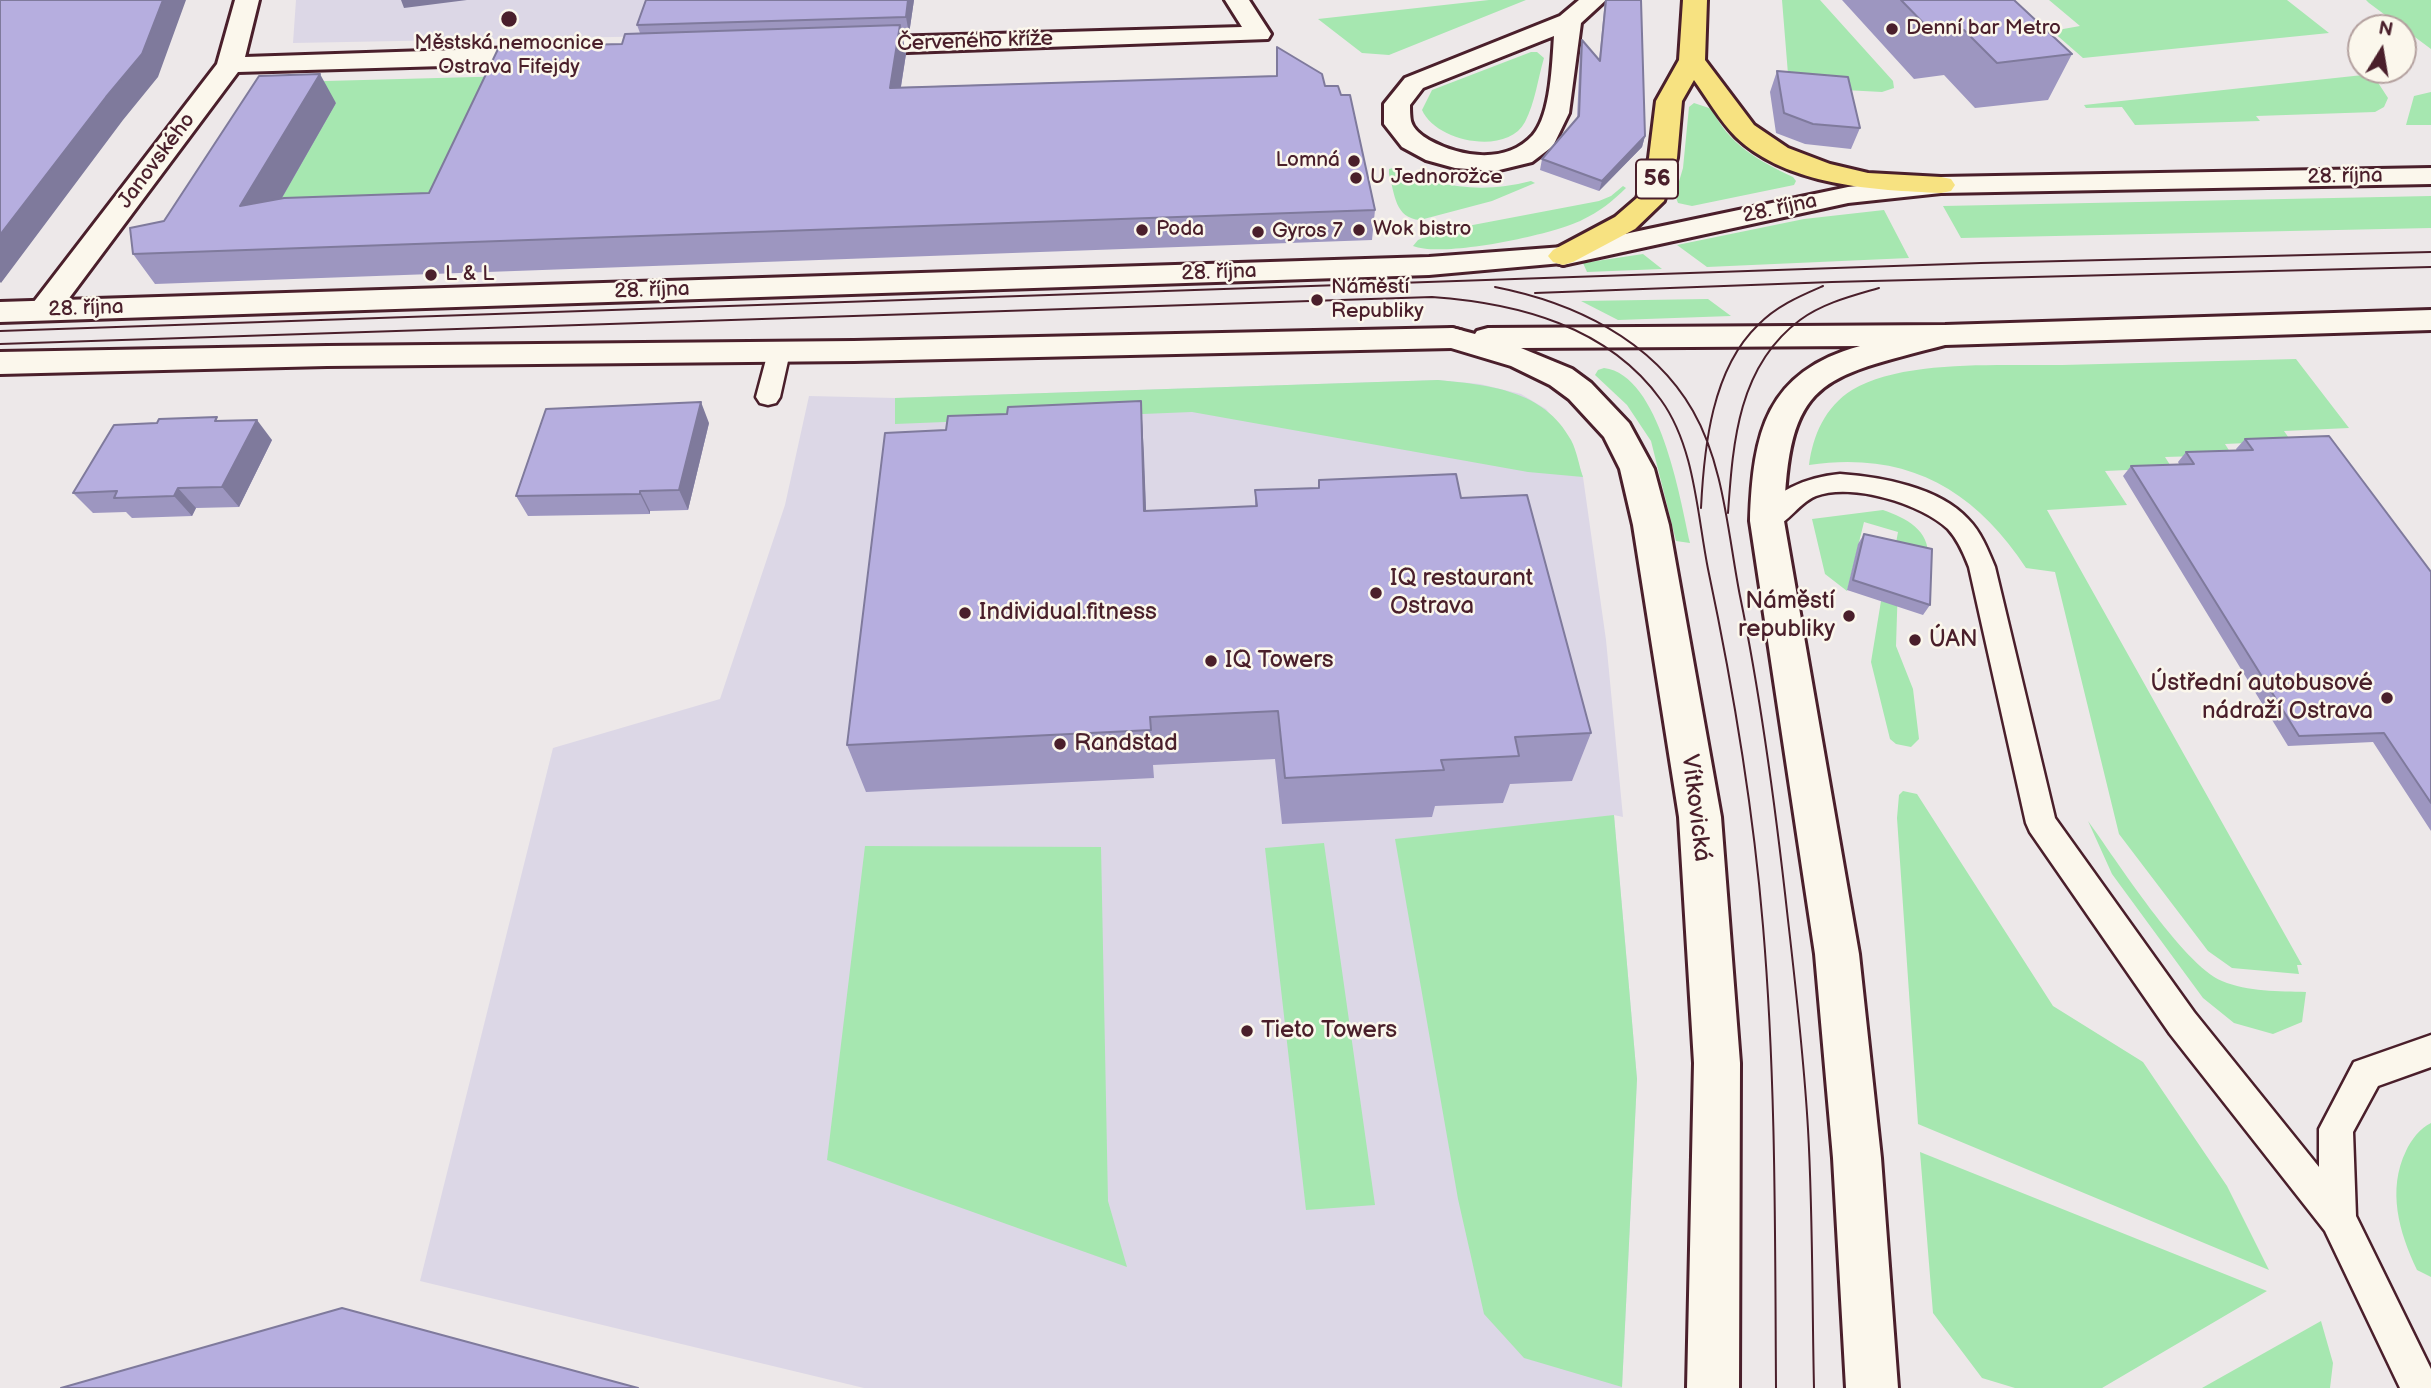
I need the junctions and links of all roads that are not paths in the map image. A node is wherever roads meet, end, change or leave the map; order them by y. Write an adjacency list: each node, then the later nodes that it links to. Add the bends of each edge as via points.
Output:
1 (247, 0): 9 (street, Janovského)
2 (1237, 0): 6 (street, Červeného kříže, via 1259,34)
3 (1594, 0): 5 (street)
4 (1695, 0): 8 (highway, 56)
5 (1569, 21): 5 (street, via 1414,83 1396,105 1395,120 1401,132 1446,159 1491,164 1530,153 1543,140 1560,97)
6 (828, 47)
7 (578, 54): 9 (street)
8 (1692, 60): 11 (highway, via 1745,131 1778,154); 12 (highway, 56, via 1669,101 1663,158 1650,201 1625,223)
9 (230, 65): 13 (street, Janovského)
10 (2431, 176): 11 (street, 28. října)
11 (1871, 187): 12 (street, 28. října)
12 (1563, 256): 13 (street, 28. října, via 1429,267)
13 (44, 310): 14 (street, 28. října)
14 (0, 312)
15 (2431, 320): 16 (street)
16 (1945, 335): 17 (street); 21 (street, via 1840,364 1820,373 1797,394 1788,406 1770,460)
17 (1452, 338): 18 (street); 24 (street, Vítkovická, via 1522,359 1580,391 1617,431 1637,469 1651,525 1700,817 1717,1063)
18 (779, 352): 19 (street); 20 (lane)
19 (0, 363)
20 (768, 397)
21 (1767, 521): 23 (lane, via 1805,490 1841,483 1905,495 1955,521 1982,567 2041,823 2182,1023); 25 (street, via 1837,954 1857,1158)
22 (2431, 1051): 23 (lane, via 2366,1074 2336,1129)
23 (2338, 1218): 26 (lane)
24 (1713, 1388)
25 (1872, 1388)
26 (2420, 1388)

